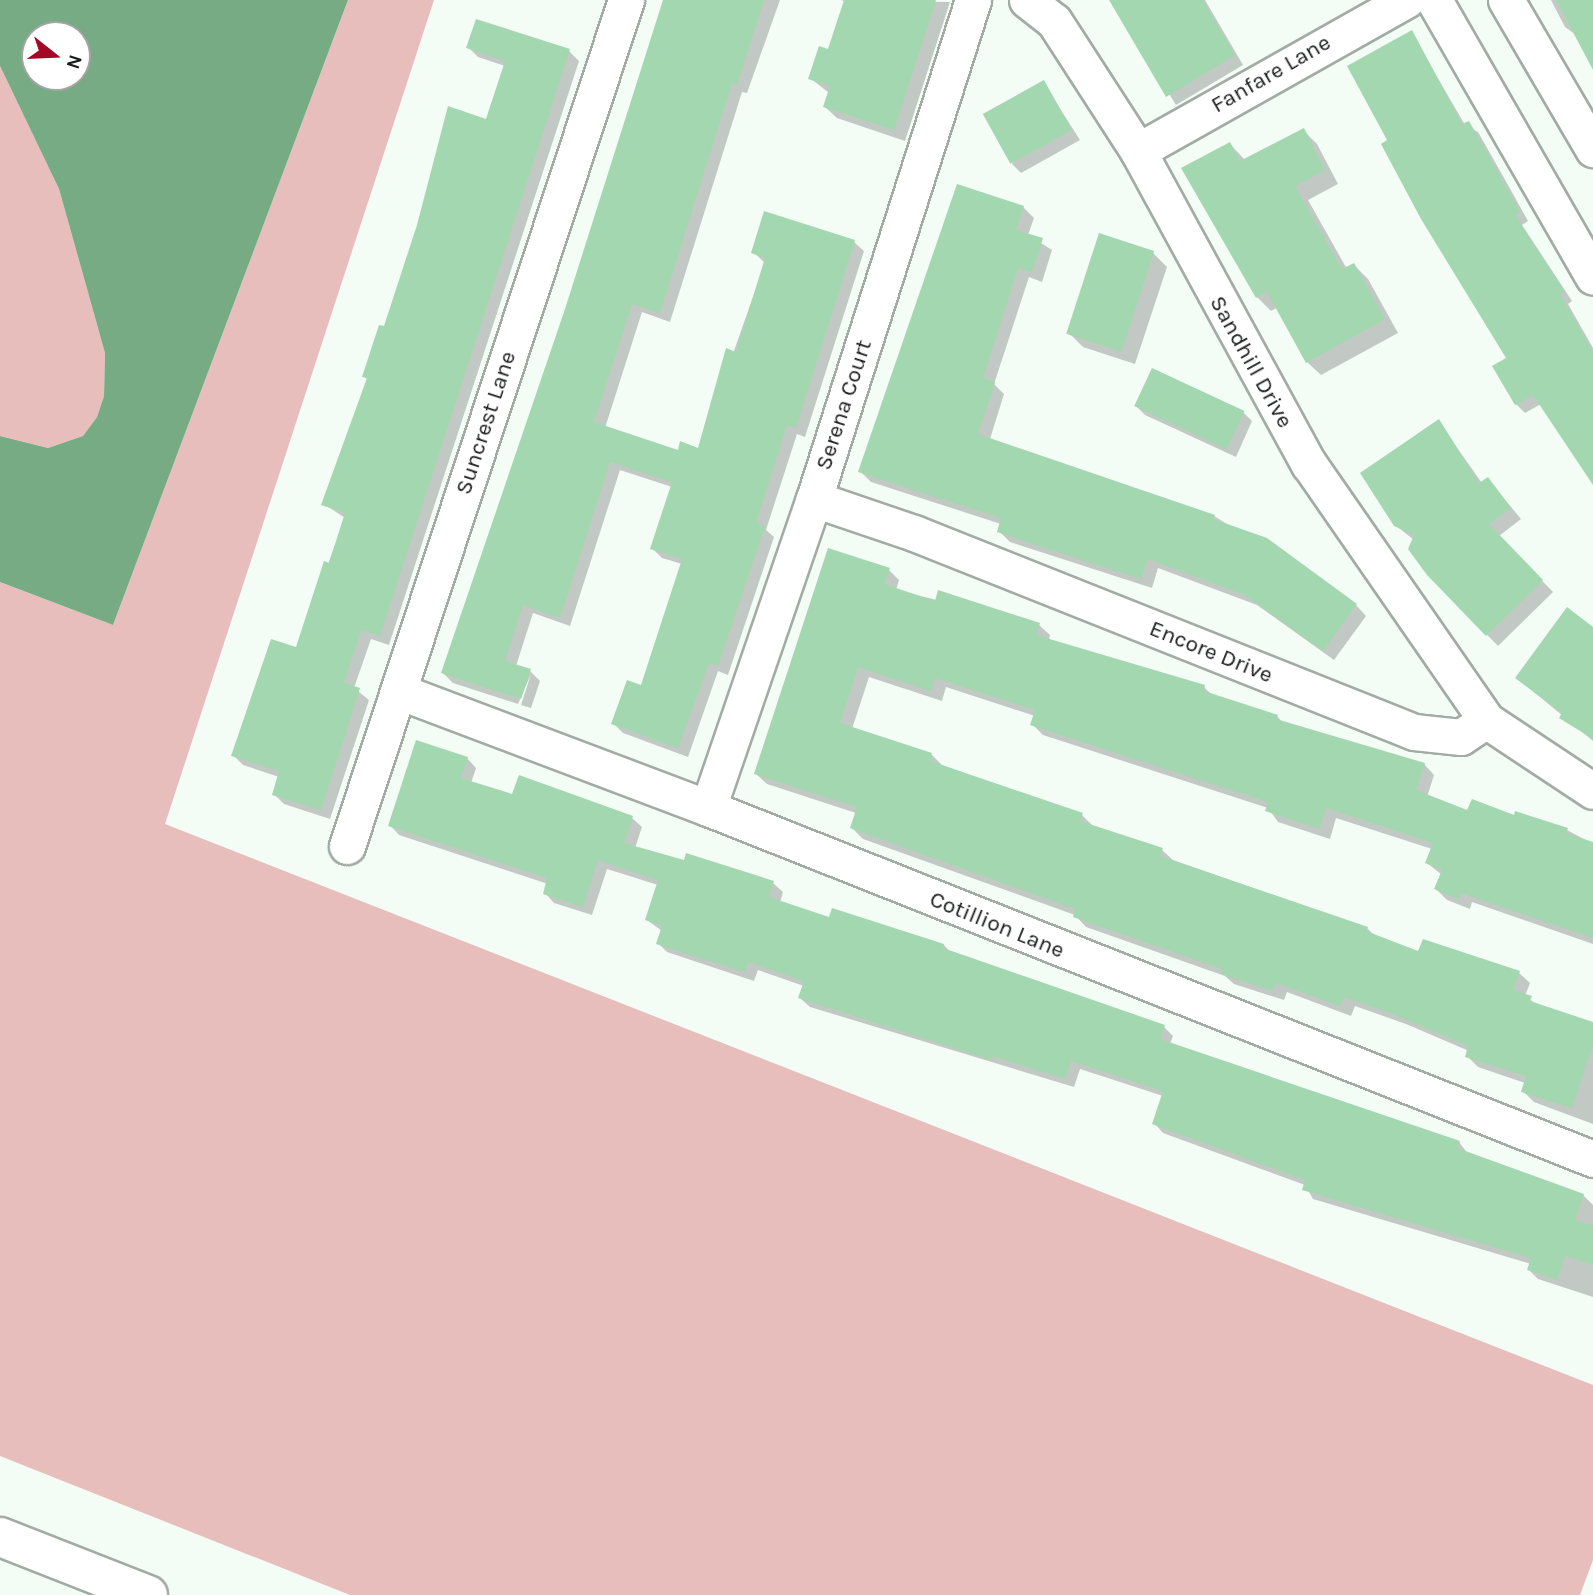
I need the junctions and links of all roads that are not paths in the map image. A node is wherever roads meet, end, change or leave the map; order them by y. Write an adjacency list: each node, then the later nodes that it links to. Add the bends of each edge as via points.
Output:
1 (626, 0): 11 (street, Suncrest Lane)
2 (973, 0): 10 (street, Serena Court)
3 (1027, 0): 8 (street, Sandhill Drive, via 1055,21)
4 (1406, 0): 8 (street, Fanfare Lane)
5 (1434, 0): 9 (street)
6 (1506, 0): 7 (street)
7 (1593, 149)
8 (1138, 151): 12 (street, Sandhill Drive, via 1309,464)
9 (1593, 276)
10 (814, 499): 12 (street, Encore Drive, via 914,533 1414,732 1461,737); 14 (street, Serena Court)
11 (401, 692): 14 (street, Cotillion Lane); 15 (street, Suncrest Lane)
12 (1486, 720): 13 (street)
13 (1593, 791)
14 (708, 808): 16 (street, Cotillion Lane)
15 (347, 846)
16 (1593, 1159)
17 (0, 1537): 18 (main road)
18 (148, 1595)

